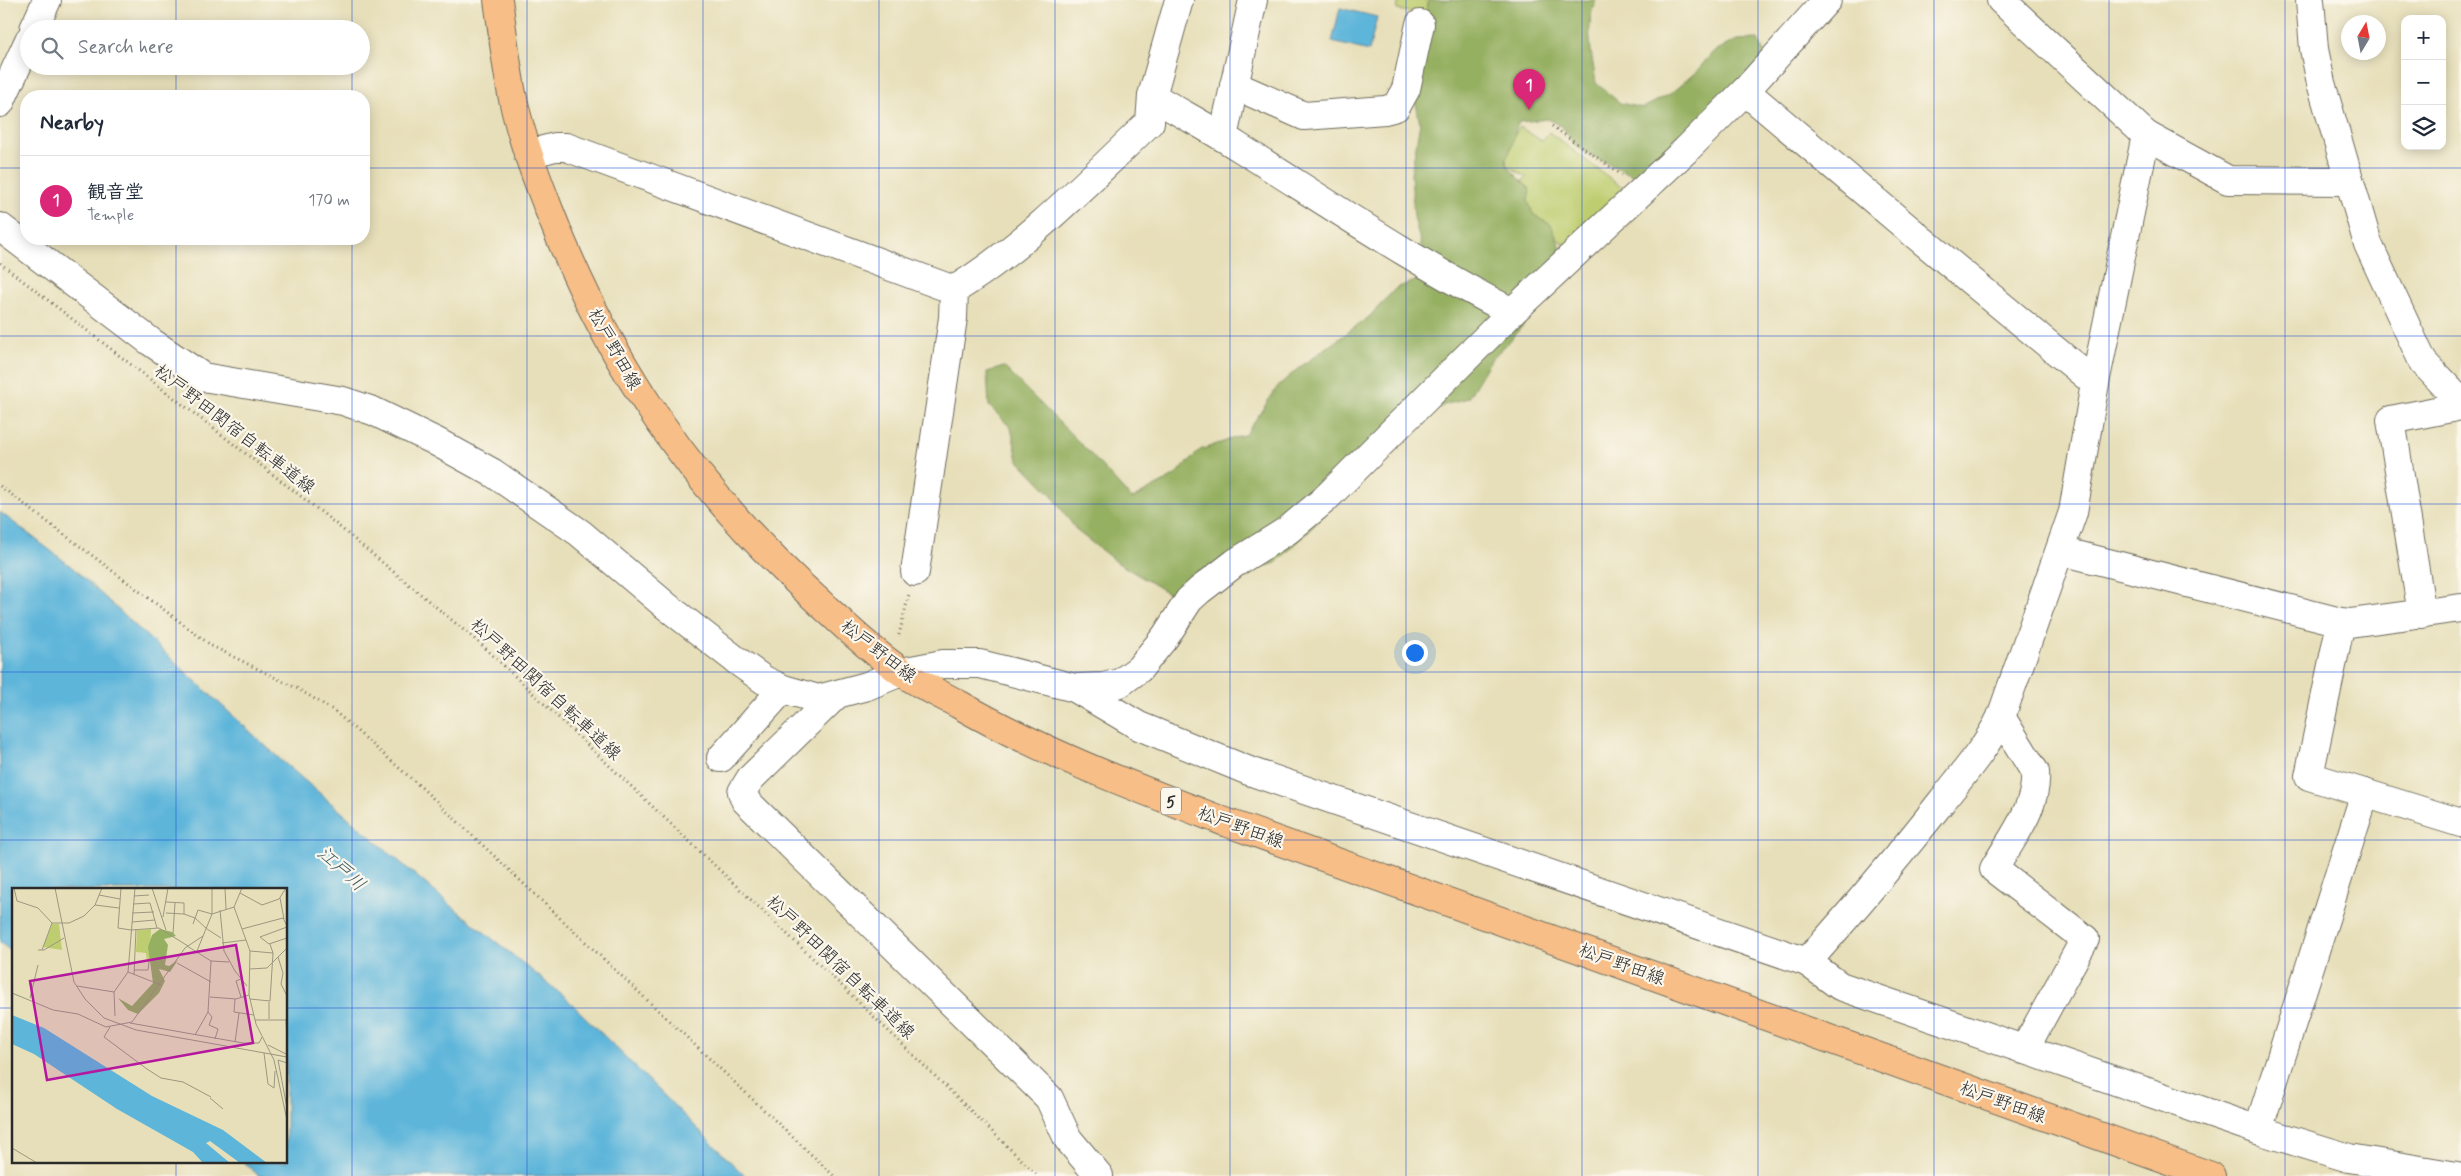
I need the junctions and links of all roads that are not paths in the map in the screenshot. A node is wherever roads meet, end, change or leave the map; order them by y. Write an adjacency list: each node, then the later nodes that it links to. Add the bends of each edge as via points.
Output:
1 (47, 0): 8 (street)
2 (498, 0): 17 (main road, 松戸野田線 / 5, via 513,99)
3 (1179, 0): 13 (street)
4 (1253, 0): 11 (street)
5 (1827, 0): 12 (street)
6 (2001, 0): 15 (street)
7 (2310, 0): 18 (street, via 2319,75)
8 (38, 20)
9 (1420, 24): 11 (street, via 1406,89 1396,107 1304,116)
10 (20, 60): 14 (street)
11 (1234, 85): 16 (street)
12 (1745, 91): 23 (street); 24 (street)
13 (1152, 96): 16 (street); 22 (street, via 1150,122 1143,129 1064,205 977,276)
14 (0, 103)
15 (2146, 135): 18 (street, via 2228,180); 24 (street)
16 (1223, 137): 23 (street, via 1369,230)
17 (528, 154): 22 (street, via 566,147); 32 (main road, 松戸野田線 / 5, via 568,257 598,322 637,390 675,446 720,503 789,575)
18 (2349, 181): 25 (street, via 2368,244 2423,362)
19 (0, 226): 20 (street)
20 (20, 241)
21 (25, 245): 34 (street, via 151,342 203,377 343,401 373,411 493,473 580,533 736,660)
22 (954, 290): 28 (street, via 953,318)
23 (1512, 312): 33 (street, via 1324,500 1288,530 1236,563 1189,600 1139,669 1120,683 1103,688)
24 (2096, 383): 27 (street, via 2073,512)
25 (2461, 402)
26 (2461, 406): 30 (street, via 2391,420)
27 (2061, 551): 31 (street); 36 (street)
28 (914, 572)
29 (2461, 608): 30 (street)
30 (2422, 614): 31 (street, via 2350,624)
31 (2341, 622): 38 (street, via 2309,776)
32 (901, 672): 33 (street, via 943,664 980,664); 35 (street); 44 (main road, 松戸野田線 / 5, via 1037,747 1125,784)
33 (1075, 688): 40 (street, via 1139,726 1249,771)
34 (783, 690): 35 (street, via 818,699); 37 (street)
35 (836, 695): 43 (street, via 750,778 742,792 744,800 1049,1098 1068,1139)
36 (2002, 717): 40 (street, via 1992,736 1866,896); 41 (street, via 2035,772 2036,782 2029,808 1994,869 2085,939)
37 (721, 758)
38 (2365, 793): 39 (street); 42 (street)
39 (2461, 823)
40 (1807, 962): 41 (street, via 1840,986)
41 (2024, 1050): 42 (street)
42 (2258, 1130): 45 (street, via 2349,1158)
43 (1099, 1176)
44 (2211, 1176)
45 (2457, 1176)

